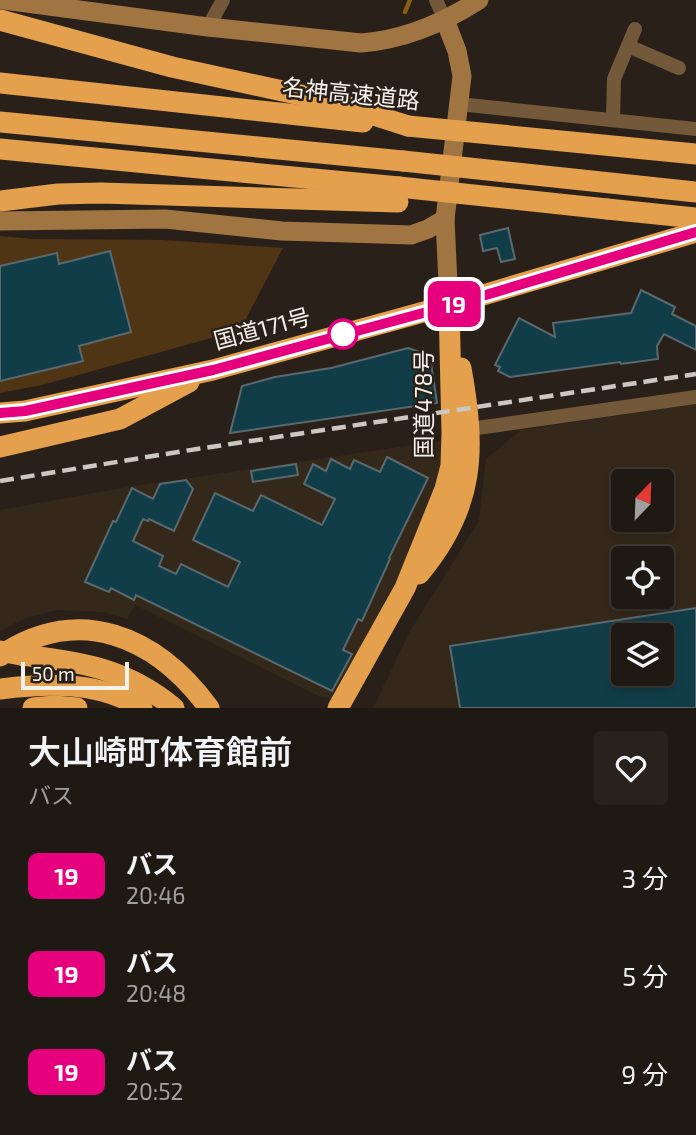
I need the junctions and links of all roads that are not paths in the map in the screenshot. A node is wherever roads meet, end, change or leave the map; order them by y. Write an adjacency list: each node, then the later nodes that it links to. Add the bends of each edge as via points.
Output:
1 (4, 0): 7 (main road)
2 (223, 0): 7 (street)
3 (436, 0): 5 (street)
4 (479, 0): 5 (main road)
5 (444, 20): 7 (main road, via 386,41 361,43); 12 (main road, via 463,76)
6 (9, 22): 15 (highway, via 172,67 333,102)
7 (208, 27)
8 (635, 30): 9 (street)
9 (628, 46): 10 (street); 13 (street, via 614,79)
10 (679, 68)
11 (0, 83): 15 (highway, 名神高速道路)
12 (459, 104): 13 (street); 23 (main road)
13 (614, 120): 16 (street)
14 (0, 122): 19 (highway, bridge)
15 (408, 126): 18 (highway, 名神高速道路, bridge)
16 (696, 129)
17 (0, 149): 20 (highway)
18 (696, 154)
19 (696, 192)
20 (399, 195): 21 (highway, via 58,194); 22 (highway, bridge)
21 (0, 201)
22 (696, 218)
23 (445, 219): 26 (main road); 27 (main road)
24 (0, 221): 26 (main road, via 165,219 282,231)
25 (696, 232): 28 (highway, 国道171号)
26 (411, 235): 27 (main road, via 428,244)
27 (447, 264): 28 (main road)
28 (449, 306): 29 (highway, 国道171号); 32 (highway, 国道478号); 34 (highway, 国道478号, via 451,466)
29 (213, 370): 31 (highway, 国道171号); 33 (highway, via 120,419)
30 (696, 397): 32 (street)
31 (0, 413)
32 (470, 429): 34 (highway, 国道478号, via 470,463 450,530)
33 (0, 447)
34 (405, 587): 42 (highway, 国道478号)
35 (5, 654): 40 (highway, via 74,661 117,673); 41 (highway, via 26,640 57,630 109,634 162,659)
36 (0, 689): 39 (highway, via 81,686 122,697)
37 (33, 708): 38 (highway)
38 (77, 708)
39 (142, 708)
40 (174, 708)
41 (209, 708)
42 (338, 708)

